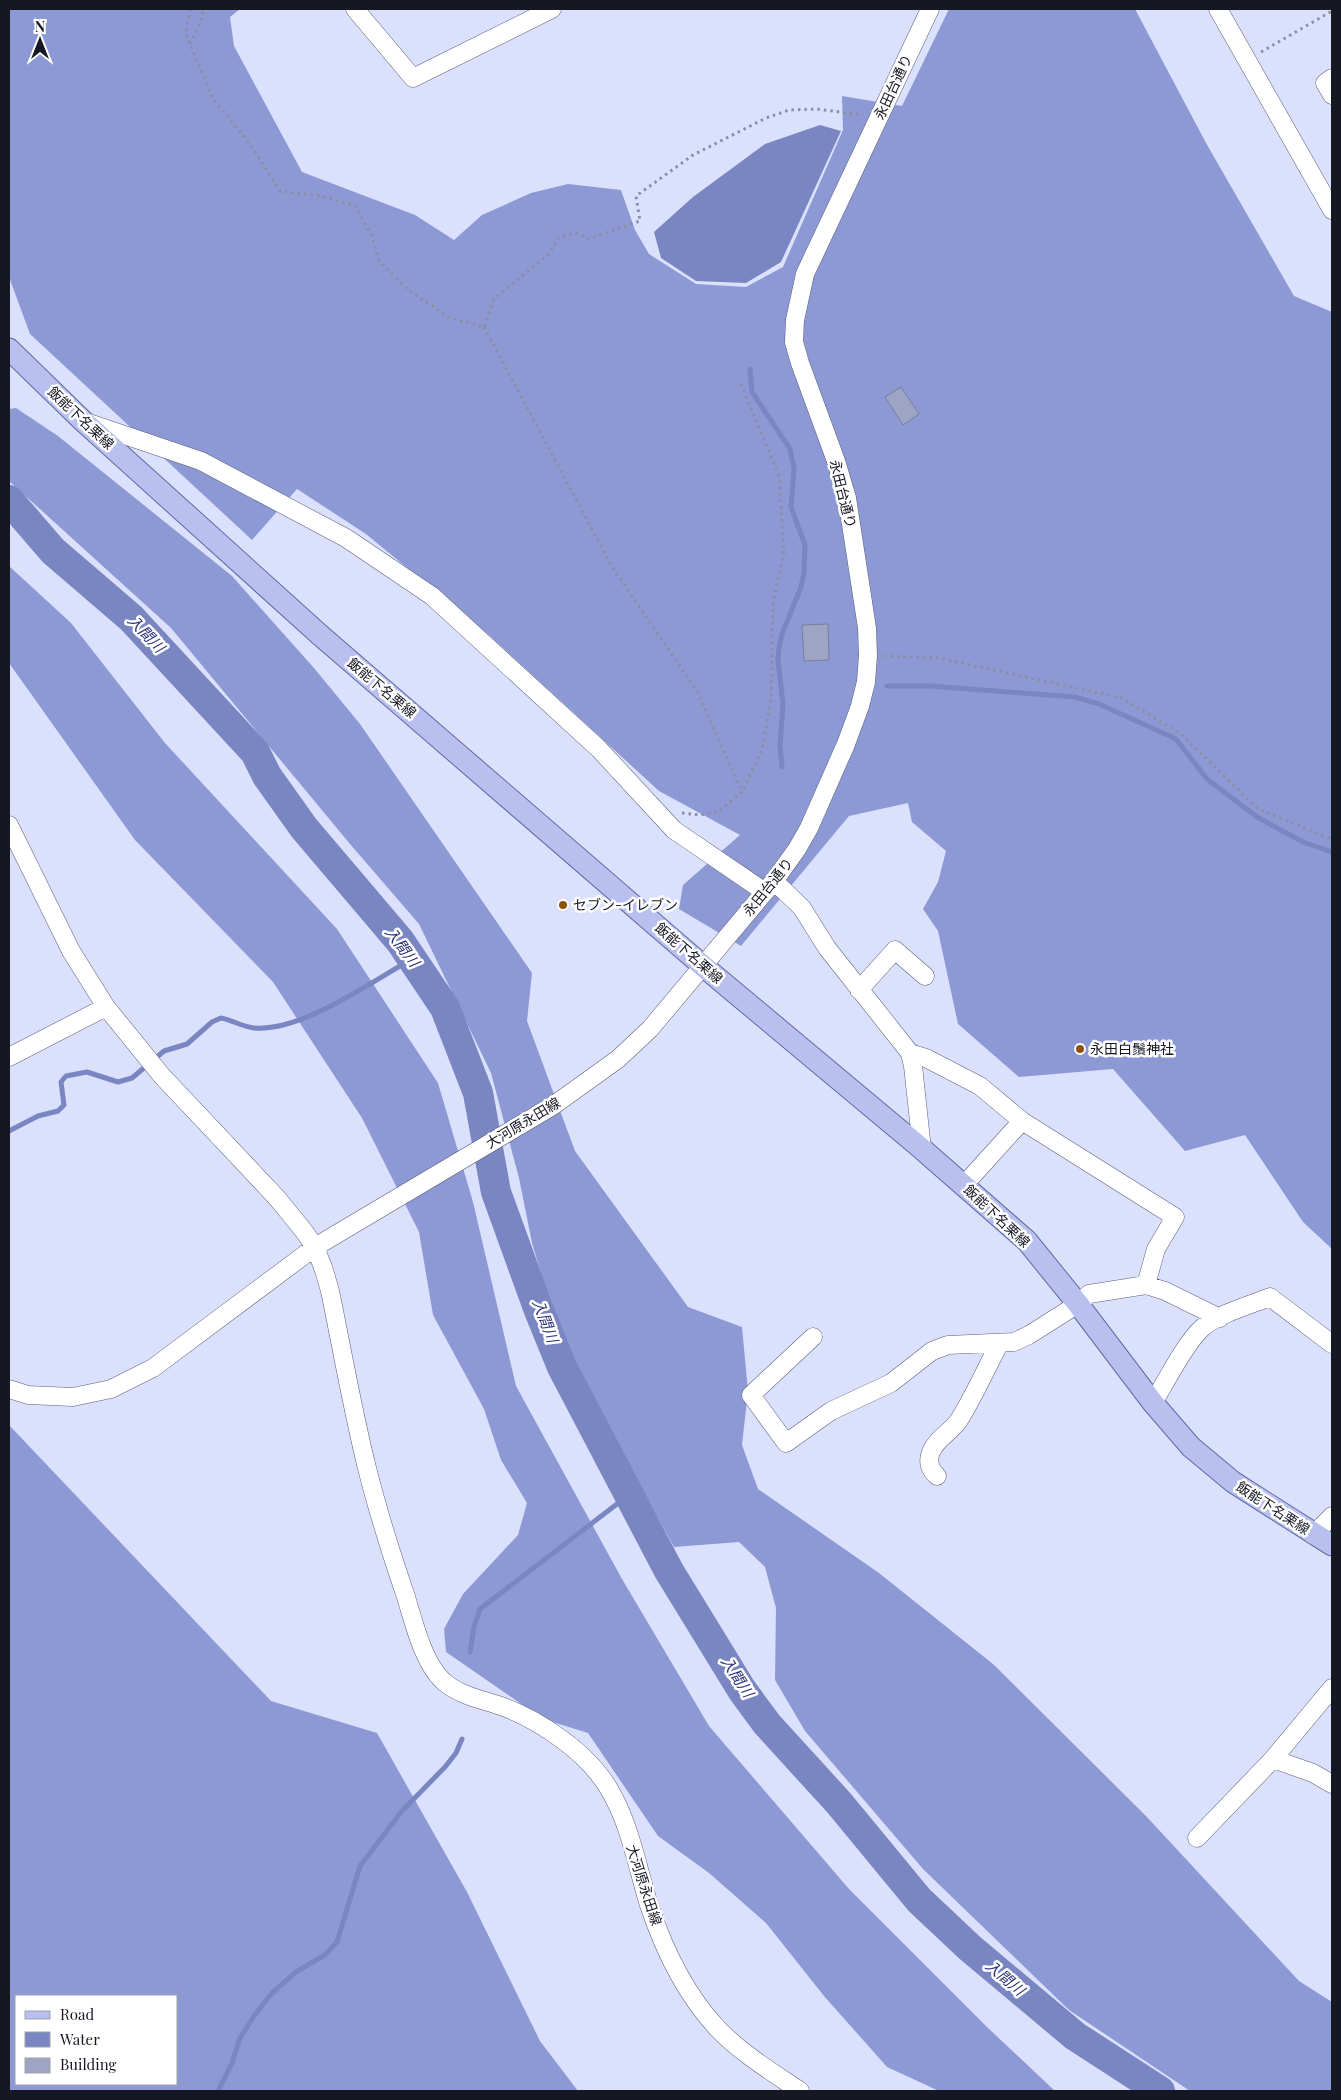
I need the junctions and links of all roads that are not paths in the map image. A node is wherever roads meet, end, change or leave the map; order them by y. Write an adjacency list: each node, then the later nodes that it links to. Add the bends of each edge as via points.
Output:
1 (355, 9): 2 (street, via 413,78)
2 (552, 9)
3 (930, 9): 11 (street, 永田台通り, via 805,274 795,320 794,342 800,363 847,498 867,628 868,656 866,682 846,744 809,828)
4 (1218, 9): 7 (street)
5 (1332, 78): 6 (street, via 1325,83)
6 (1332, 95)
7 (1332, 210)
8 (9, 349): 9 (main road, 飯能下名栗線)
9 (83, 421): 11 (street, via 201,461 346,538 432,596 599,749 674,830); 12 (main road, 飯能下名栗線, via 320,636)
10 (9, 825): 15 (street, 大河原永田線, via 71,951)
11 (769, 887): 12 (street, 永田台通り); 14 (street, via 802,908)
12 (703, 966): 19 (main road, 飯能下名栗線); 21 (street, 大河原永田線, via 650,1029 618,1059 554,1105)
13 (925, 976): 14 (street, via 895,950)
14 (859, 990): 16 (street)
15 (106, 1007): 17 (street); 21 (street, 大河原永田線, via 162,1076 277,1198)
16 (910, 1053): 18 (street, via 980,1086); 19 (street)
17 (9, 1057)
18 (1022, 1121): 20 (street); 22 (street, via 1175,1218 1156,1249)
19 (922, 1149): 20 (main road, 飯能下名栗線)
20 (964, 1185): 23 (main road, 飯能下名栗線, via 1026,1241)
21 (315, 1247): 28 (street, 大河原永田線, via 153,1368 111,1389 73,1398 28,1395); 38 (street, 大河原永田線, via 330,1291 366,1464 420,1642 436,1672 459,1692 534,1721 570,1746 608,1787 622,1816 650,1907 682,1981 718,2028 738,2047)
22 (1146, 1285): 23 (street, via 1089,1294); 24 (street, via 1166,1290)
23 (1078, 1304): 26 (street, via 1029,1335); 29 (main road, 飯能下名栗線)
24 (1220, 1318): 27 (street, via 1270,1297); 29 (street, via 1202,1328)
25 (813, 1336): 26 (street, via 751,1395 786,1444 831,1411 891,1383 932,1351 948,1345)
26 (999, 1344): 30 (street, via 958,1422 930,1454 928,1462)
27 (1332, 1344)
28 (9, 1389)
29 (1153, 1403): 32 (main road, 飯能下名栗線, via 1191,1446 1233,1482)
30 (937, 1476)
31 (1332, 1516): 32 (street)
32 (1313, 1535): 33 (main road, 飯能下名栗線)
33 (1332, 1545)
34 (1332, 1688): 35 (street)
35 (1273, 1758): 36 (street); 37 (street)
36 (1332, 1784)
37 (1197, 1838)
38 (800, 2091)

